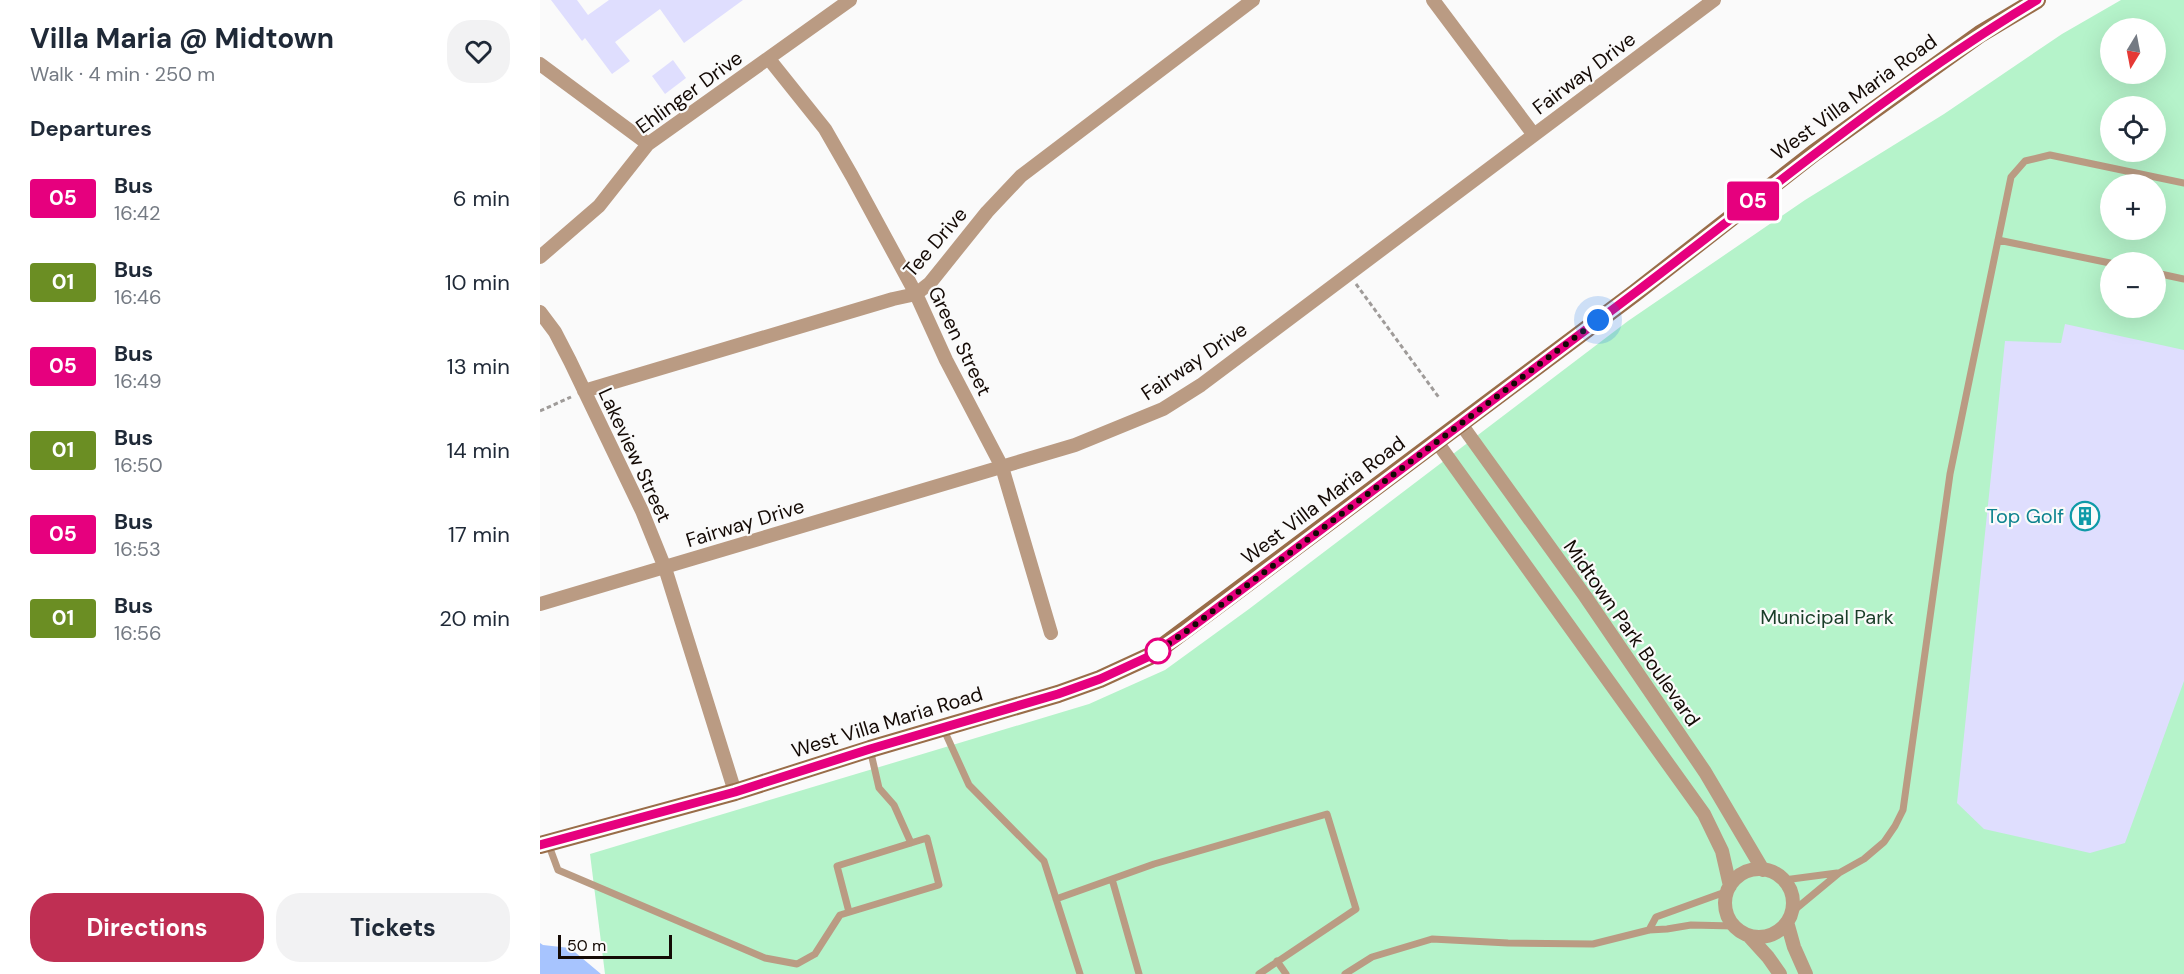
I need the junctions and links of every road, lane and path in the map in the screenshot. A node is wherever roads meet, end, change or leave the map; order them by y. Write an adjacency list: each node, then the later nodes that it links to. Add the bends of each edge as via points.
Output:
1 (850, 0): 6 (street, Ehlinger Drive)
2 (1253, 0): 17 (street, Tee Drive, via 1021,176 930,283)
3 (1433, 0): 8 (street)
4 (1714, 0): 8 (street, Fairway Drive)
5 (2037, 0): 22 (main road, West Villa Maria Road, via 1980,34 1814,153)
6 (769, 59): 9 (street, Ehlinger Drive); 17 (street, Green Street, via 825,129)
7 (540, 64): 9 (street)
8 (1534, 135): 14 (street, Fairway Drive)
9 (648, 144): 12 (street, Ehlinger Drive, via 599,206)
10 (2184, 183): 11 (lane, via 2050,155 2025,161 2011,177)
11 (1998, 240): 13 (lane); 34 (lane, via 1950,474 1903,810 1884,842)
12 (540, 257)
13 (2100, 261)
14 (1349, 274): 20 (path); 24 (street, Fairway Drive, via 1163,409 1075,445)
15 (2166, 275): 16 (lane)
16 (2184, 279)
17 (916, 294): 19 (street, Tee Drive); 24 (street, Green Street)
18 (540, 312): 19 (street, Lakeview Street, via 555,332)
19 (584, 392): 21 (path); 25 (street, Lakeview Street)
20 (1440, 399)
21 (540, 411)
22 (1461, 424): 23 (main road, West Villa Maria Road); 33 (street, Midtown Park Boulevard, via 1705,772)
23 (1437, 442): 28 (main road, West Villa Maria Road, via 1150,656 1058,694); 37 (street, via 1704,813 1722,851)
24 (1002, 467): 25 (street, Fairway Drive); 27 (street, Green Street)
25 (665, 568): 26 (street, Fairway Drive); 30 (street, Lakeview Street)
26 (540, 604)
27 (1052, 633)
28 (943, 728): 29 (main road, West Villa Maria Road); 38 (lane, via 969,785 1044,861)
29 (870, 749): 30 (main road, West Villa Maria Road); 31 (lane, via 879,788 894,805)
30 (735, 792): 32 (main road, West Villa Maria Road)
31 (911, 843): 39 (lane, via 837,866); 39 (lane, via 927,838 939,885)
32 (544, 844): 39 (lane, via 558,870 765,958 797,964 815,954 840,915)
33 (1763, 870): 36 (street); 37 (street, via 1744,873)
34 (1839, 873): 36 (lane); 40 (lane)
35 (1112, 879): 38 (lane); 44 (lane, via 1327,814 1356,909); 46 (lane)
36 (1784, 880): 40 (street, via 1793,900)
37 (1729, 888): 41 (street, via 1726,909); 42 (lane, via 1656,917)
38 (1056, 899): 45 (lane)
39 (849, 912)
40 (1790, 917): 43 (street, via 1770,935); 51 (street, via 1794,947)
41 (1734, 926): 42 (lane, via 1691,925); 43 (street)
42 (1649, 930): 49 (lane, via 1593,944 1432,939 1372,957)
43 (1748, 935): 50 (street)
44 (1276, 961): 47 (lane); 48 (lane)
45 (1080, 974)
46 (1139, 974)
47 (1259, 974)
48 (1286, 974)
49 (1345, 974)
50 (1780, 974)
51 (1806, 974)

